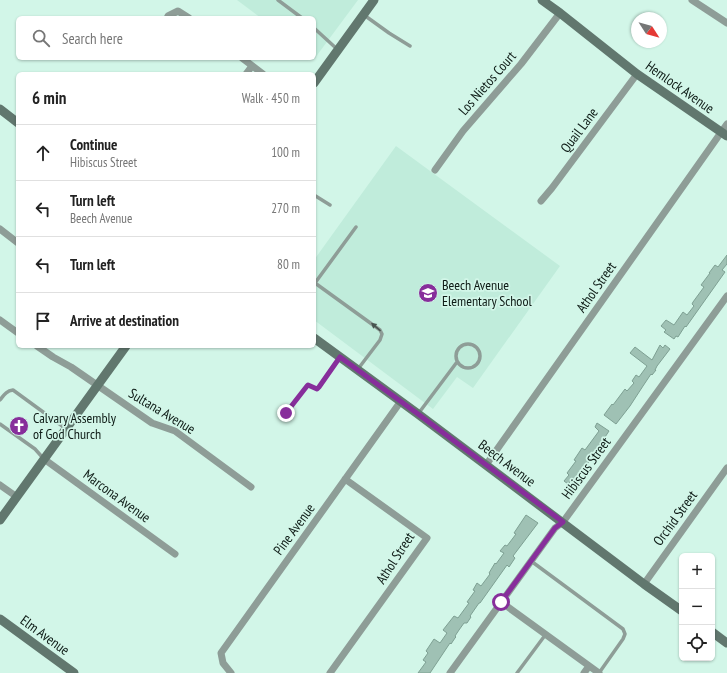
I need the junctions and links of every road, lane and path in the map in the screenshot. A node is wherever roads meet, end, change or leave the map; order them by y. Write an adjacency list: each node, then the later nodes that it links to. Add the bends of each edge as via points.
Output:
1 (278, 0): 9 (lane)
2 (374, 0): 6 (street)
3 (542, 0): 5 (street, Hemlock Avenue)
4 (692, 0): 10 (street)
5 (560, 13): 18 (street, Hemlock Avenue); 23 (street, Los Nietos Court, via 521,64 463,130)
6 (363, 14): 12 (lane); 13 (street)
7 (168, 16): 8 (street, via 178,11)
8 (186, 16)
9 (299, 16)
10 (727, 23)
11 (316, 30): 13 (lane)
12 (410, 46)
13 (338, 50): 19 (street)
14 (244, 60): 15 (street)
15 (252, 66): 16 (street); 17 (street)
16 (248, 72)
17 (260, 72)
18 (637, 74): 22 (street, Hemlock Avenue); 25 (street, Quail Lane)
19 (316, 80)
20 (0, 110): 21 (street)
21 (16, 122)
22 (725, 131): 49 (street, Athol Street)
23 (435, 170)
24 (316, 196): 26 (lane)
25 (541, 200)
26 (330, 205)
27 (356, 227): 30 (lane)
28 (0, 229): 29 (street)
29 (16, 241)
30 (316, 282)
31 (316, 284): 40 (lane, one-way to 31, via 382,334)
32 (727, 296): 56 (street, Hibiscus Street)
33 (0, 320): 34 (street)
34 (16, 332)
35 (316, 339): 38 (street, Beech Avenue)
36 (40, 348): 41 (street, Sultana Avenue)
37 (125, 348): 41 (street)
38 (340, 357): 40 (street, Beech Avenue); 44 (lane, via 319,387 317,389 308,385)
39 (457, 362): 39 (lane, via 456,354 464,345 471,345 479,352 478,363 471,368 463,367); 45 (lane)
40 (358, 370): 43 (street, Beech Avenue)
41 (97, 386): 47 (street); 53 (street, Sultana Avenue, via 152,423 175,431)
42 (0, 400): 47 (lane, via 5,393 13,390)
43 (401, 401): 45 (street, Beech Avenue); 51 (street, Pine Avenue)
44 (286, 413)
45 (418, 414): 49 (street, Beech Avenue)
46 (0, 424): 48 (lane)
47 (66, 428): 48 (street)
48 (44, 459): 54 (street); 57 (street, Marcona Avenue)
49 (486, 465): 56 (street, Beech Avenue)
50 (727, 468): 59 (street, Orchid Street)
51 (345, 479): 68 (street, Pine Avenue, via 221,653 222,663); 69 (street, Athol Street, via 427,538)
52 (0, 485): 54 (street)
53 (251, 487)
54 (17, 497): 55 (street)
55 (0, 520)
56 (563, 522): 58 (street, Hibiscus Street, via 555,528); 59 (street, Beech Avenue)
57 (175, 554)
58 (531, 561): 60 (street, Hibiscus Street); 73 (lane, via 623,629 623,639)
59 (644, 584): 61 (street, Beech Avenue)
60 (501, 602): 63 (street); 70 (street, Hibiscus Street)
61 (679, 609)
62 (1, 622): 67 (street, Elm Avenue)
63 (546, 634): 66 (street); 71 (lane)
64 (715, 634): 65 (street)
65 (727, 642)
66 (589, 666): 72 (street); 73 (street)
67 (74, 673)
68 (231, 673)
69 (330, 673)
70 (450, 673)
71 (517, 673)
72 (584, 673)
73 (599, 673)

